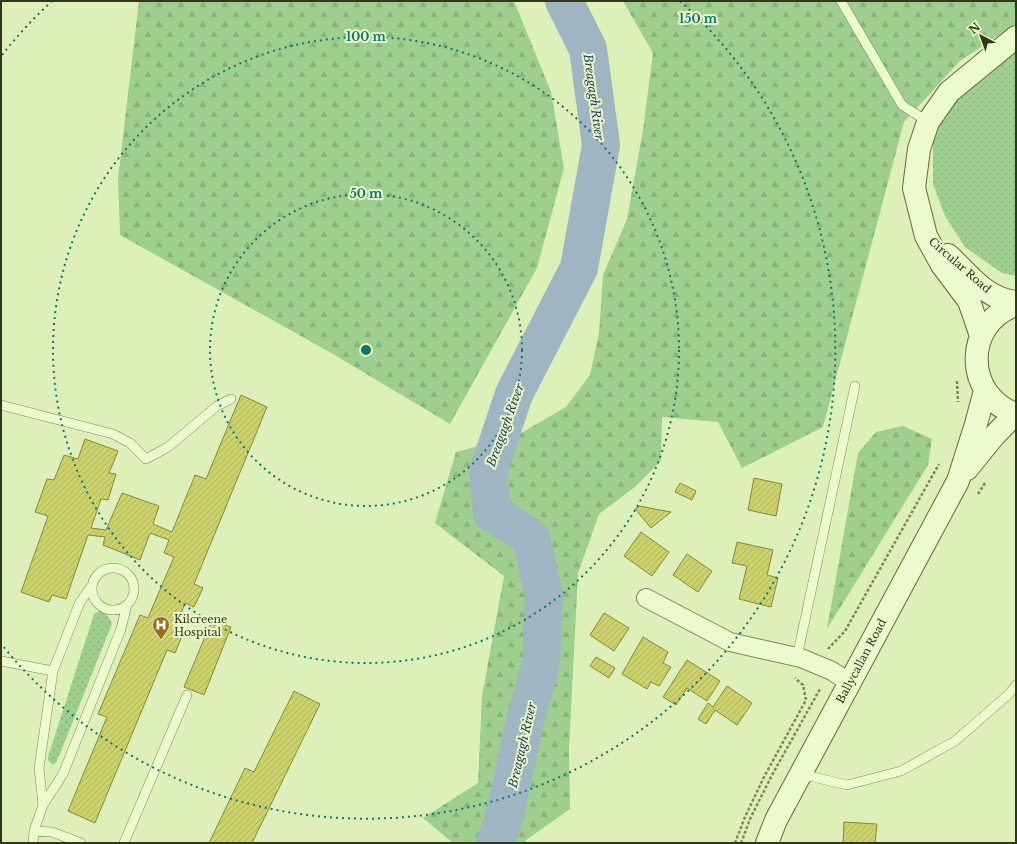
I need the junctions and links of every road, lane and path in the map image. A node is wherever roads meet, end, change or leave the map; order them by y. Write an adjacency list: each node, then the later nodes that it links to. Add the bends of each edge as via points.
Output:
1 (841, 1): 3 (lane, via 902,105)
2 (1009, 42): 3 (main road, Circular Road, via 949,92)
3 (928, 122): 4 (main road, Circular Road, via 919,149 914,188)
4 (926, 236): 5 (main road, Circular Road, via 982,288 1003,301); 7 (main road, Circular Road, via 942,265 969,301)
5 (1016, 302)
6 (1016, 306): 7 (main road, via 1006,309 991,320)
7 (981, 336): 10 (main road, via 976,355 978,374)
8 (957, 378): 13 (path)
9 (855, 386): 21 (lane)
10 (985, 391): 14 (main road, via 998,405); 16 (main road, Ballycallan Road)
11 (231, 399): 12 (lane, via 217,406 168,446 146,459 130,443 113,434)
12 (1, 405)
13 (958, 407)
14 (1015, 414): 16 (main road, Ballycallan Road)
15 (942, 457): 20 (path, via 845,631 832,646)
16 (958, 481): 26 (main road, Ballycallan Road)
17 (91, 587): 19 (lane, via 95,601 106,610 121,609); 19 (lane, via 96,574 102,570 122,570 132,579 134,586 132,600); 23 (lane, via 80,602)
18 (646, 598): 21 (street, via 730,642)
19 (127, 605): 30 (lane, via 122,629 63,774)
20 (822, 652)
21 (797, 657): 24 (street)
22 (1, 662): 23 (lane)
23 (53, 671): 30 (lane, via 39,768)
24 (832, 671): 26 (street); 36 (path, via 816,694 772,775)
25 (792, 675): 35 (path, via 803,685 806,700 761,784)
26 (850, 683): 29 (main road, Ballycallan Road)
27 (1016, 685): 29 (lane, via 955,741 901,771 847,786)
28 (186, 696): 34 (lane)
29 (801, 774): 37 (main road, Ballycallan Road, via 776,820)
30 (43, 805): 31 (lane)
31 (34, 832): 32 (lane); 33 (lane, via 52,832)
32 (33, 843)
33 (81, 843)
34 (124, 843)
35 (735, 843)
36 (741, 843)
37 (767, 843)

